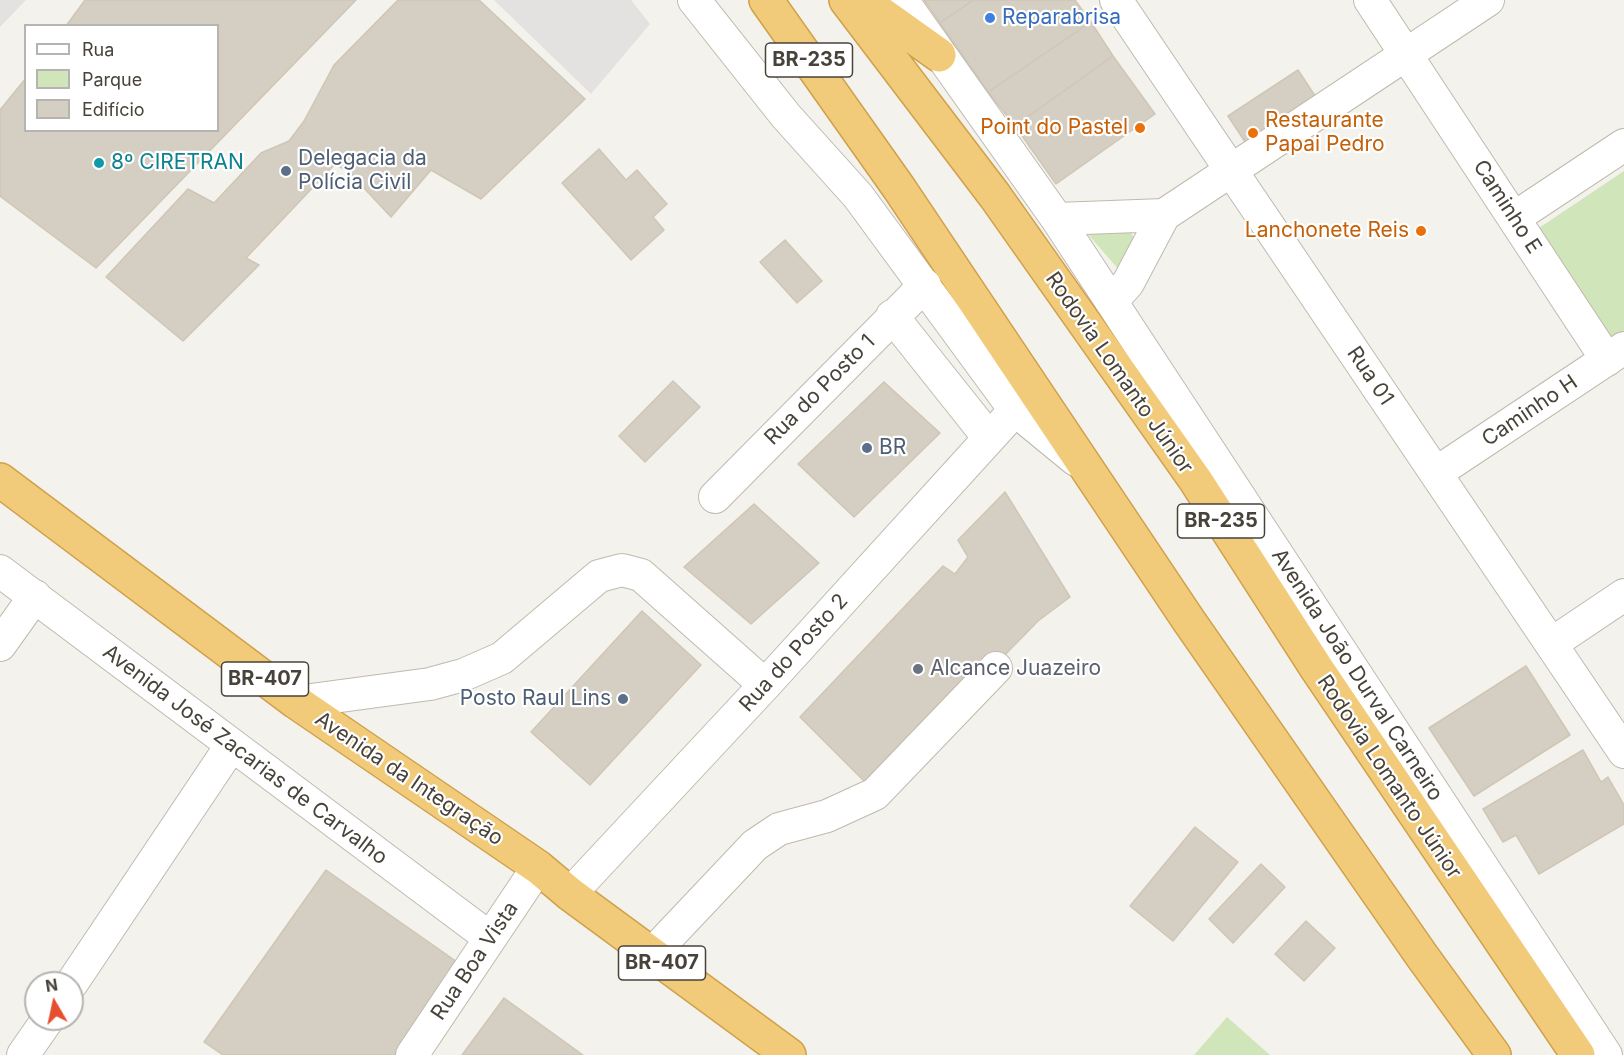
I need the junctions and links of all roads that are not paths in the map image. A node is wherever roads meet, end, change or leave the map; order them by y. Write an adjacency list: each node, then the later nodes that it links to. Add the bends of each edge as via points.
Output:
1 (694, 0): 16 (street, via 786,116 858,195)
2 (766, 0): 22 (highway, BR-235, via 985,314)
3 (846, 0): 46 (highway, Rodovia Lomanto Júnior / BR-235, via 995,196 1196,481 1323,678)
4 (861, 0): 10 (highway)
5 (902, 0): 10 (street, Avenida João Durval Carneiro)
6 (1116, 0): 12 (street, Rua 01)
7 (1370, 0): 9 (street, Caminho E)
8 (1488, 0): 9 (street)
9 (1407, 54): 12 (street); 14 (street, Caminho E)
10 (939, 55): 15 (street, Avenida João Durval Carneiro)
11 (1624, 145): 14 (street)
12 (1231, 170): 13 (street); 23 (street, Rua 01)
13 (1164, 215): 15 (street); 17 (street, via 1128,283)
14 (1514, 218): 19 (street, Caminho E)
15 (1057, 219): 17 (street, Avenida João Durval Carneiro)
16 (925, 285): 18 (street, Rua do Posto 1); 20 (street)
17 (1112, 301): 47 (street, Avenida João Durval Carneiro)
18 (892, 316): 21 (street); 25 (street, Rua do Posto 1)
19 (1615, 354): 23 (street, Caminho H)
20 (1016, 410): 21 (street, Rua do Posto 2); 22 (street)
21 (989, 438): 32 (street, Rua do Posto 2)
22 (1082, 465): 45 (highway, BR-235)
23 (1436, 473): 29 (street, Rua 01)
24 (0, 480): 33 (highway, Avenida da Integração / BR-407)
25 (715, 497)
26 (0, 571): 28 (street, Avenida José Zacarias de Carvalho)
27 (1624, 595): 29 (street)
28 (35, 596): 30 (street); 34 (street, Avenida José Zacarias de Carvalho)
29 (1551, 644): 35 (street, Rua 01)
30 (0, 645)
31 (996, 668): 39 (street, via 875,794 827,816 779,829 755,845)
32 (765, 685): 33 (street, via 641,575 622,570 599,576 502,658 464,675 430,684); 37 (street, Rua do Posto 2)
33 (296, 702): 36 (highway, Avenida da Integração / BR-407)
34 (231, 746): 38 (street, Avenida José Zacarias de Carvalho); 40 (street)
35 (1624, 752)
36 (538, 867): 37 (highway, Avenida da Integração / BR-407); 38 (street, Rua Boa Vista)
37 (570, 894): 39 (highway, Avenida da Integração / BR-407)
38 (490, 938): 43 (street, Rua Boa Vista)
39 (651, 955): 44 (highway, Avenida da Integração / BR-407)
40 (80, 971)
41 (40, 1031): 42 (street)
42 (24, 1055)
43 (412, 1055)
44 (789, 1055)
45 (1494, 1055)
46 (1578, 1055)
47 (1606, 1055)

